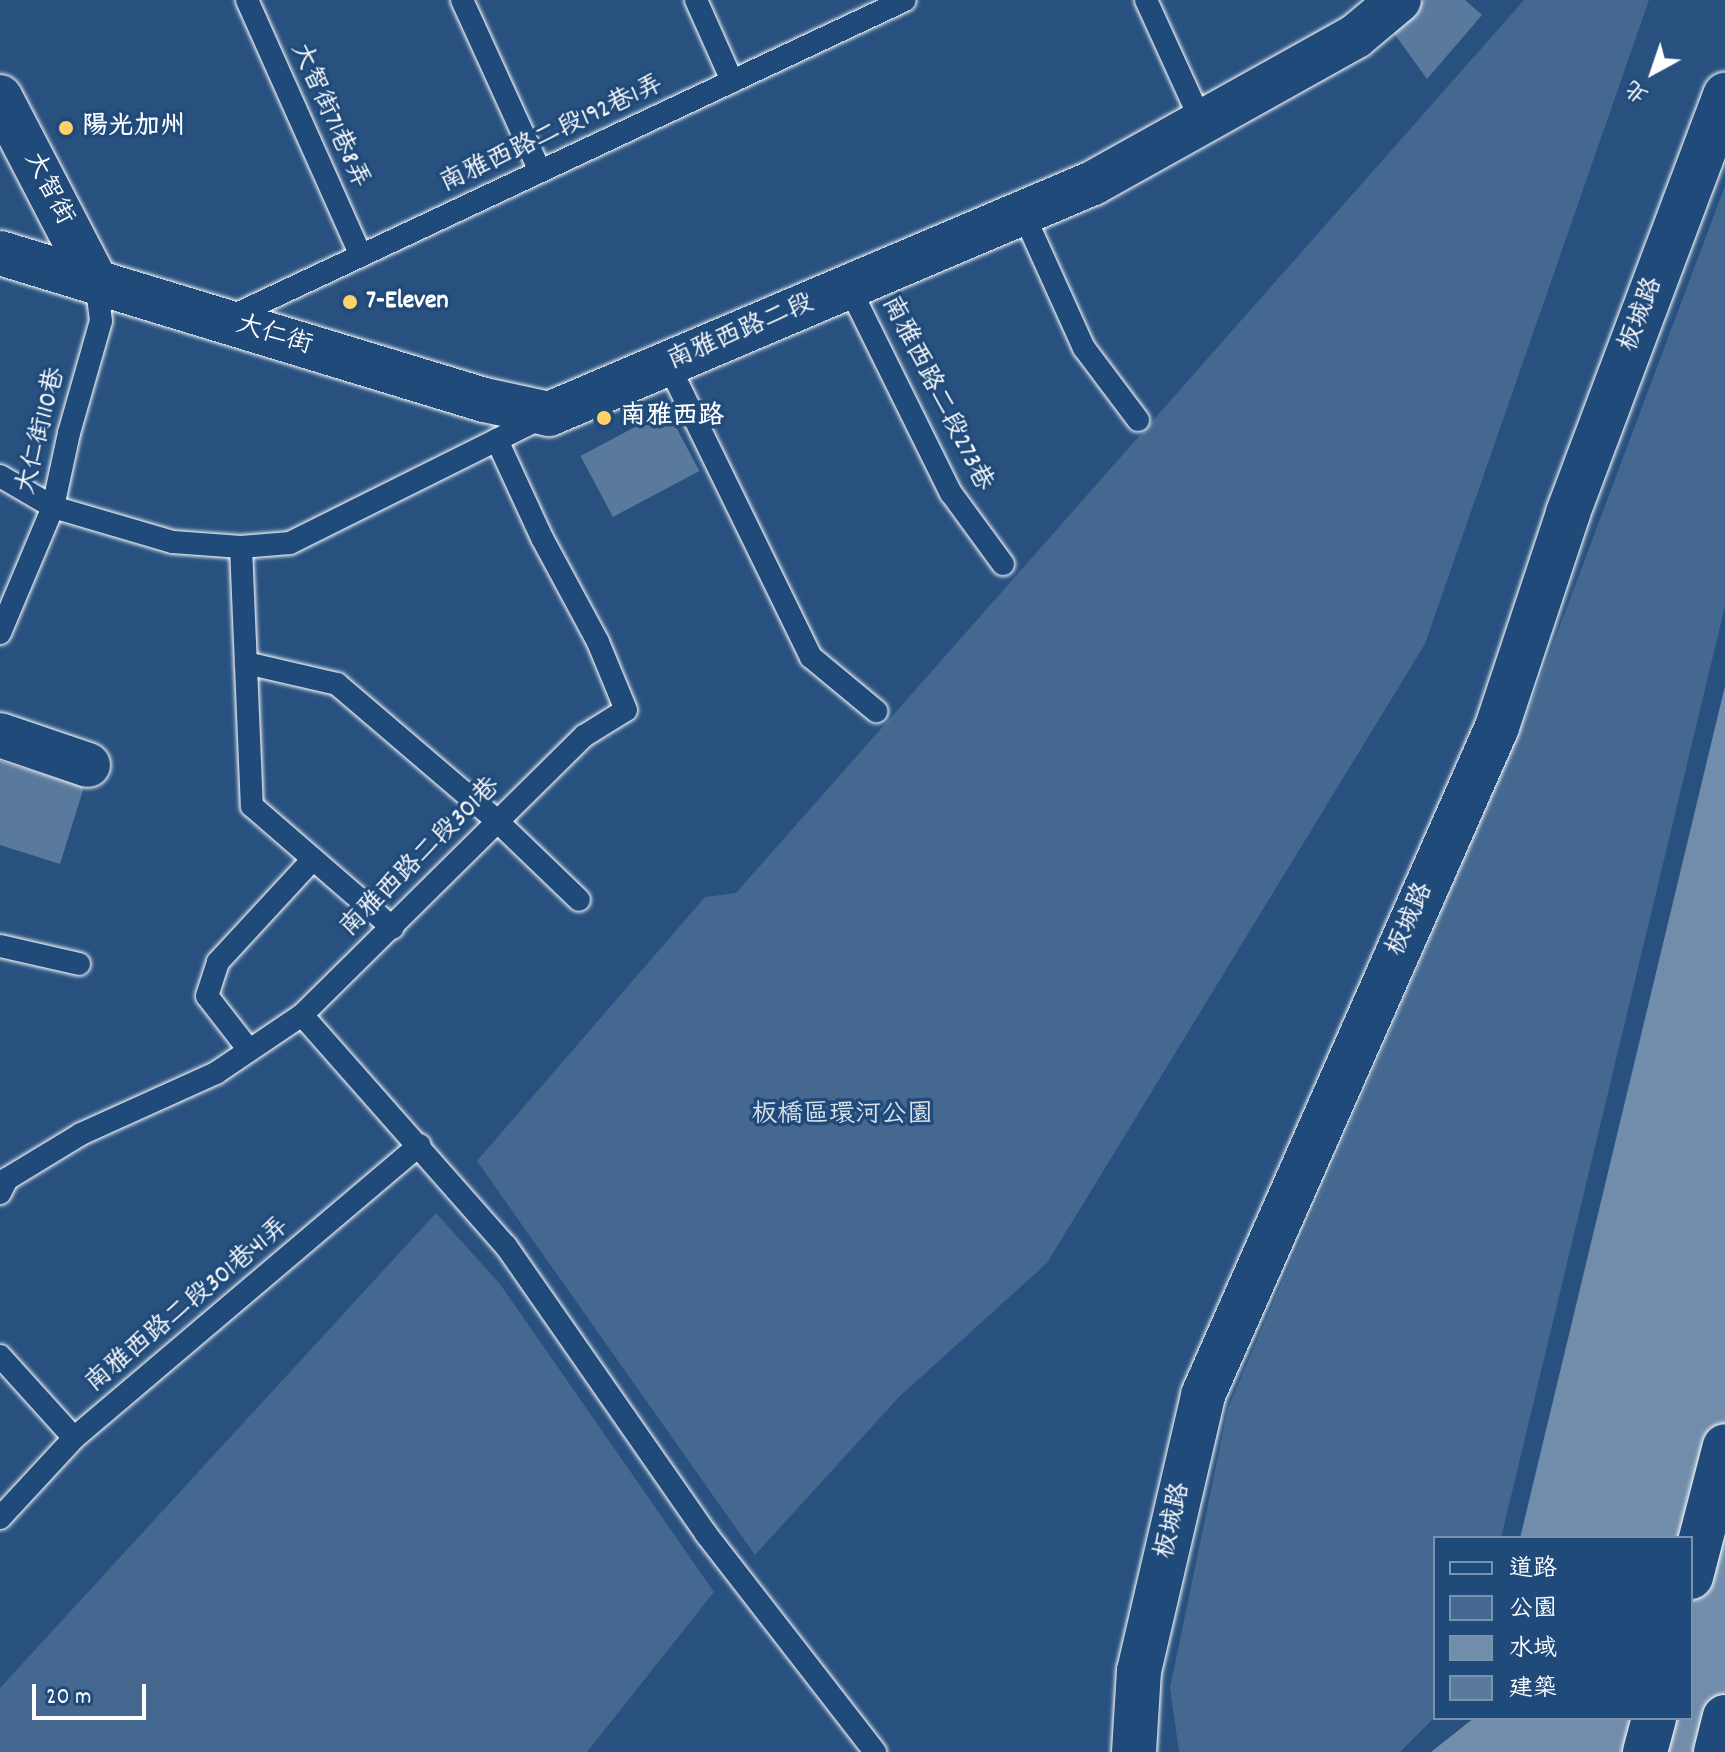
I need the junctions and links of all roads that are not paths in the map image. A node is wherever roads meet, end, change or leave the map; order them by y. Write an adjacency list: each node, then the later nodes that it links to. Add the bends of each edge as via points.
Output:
1 (247, 0): 14 (lane, 大智街71巷8弄)
2 (462, 0): 11 (lane)
3 (696, 0): 7 (lane)
4 (905, 0): 7 (lane, 南雅西路二段192巷1弄)
5 (1146, 0): 10 (lane)
6 (1399, 0): 10 (main road, 南雅西路二段, via 1356,36)
7 (732, 81): 11 (lane, 南雅西路二段192巷1弄)
8 (1725, 95): 49 (main road, 板城路, via 1568,513 1497,727 1203,1395 1139,1671)
9 (0, 97): 15 (main road, 大智街)
10 (1202, 123): 12 (main road, 南雅西路二段, via 1093,183)
11 (540, 171): 14 (lane, 南雅西路二段192巷1弄)
12 (1023, 213): 16 (main road, 南雅西路二段); 20 (lane, via 1084,348)
13 (0, 253): 15 (main road, 大仁街)
14 (361, 256): 17 (lane, 南雅西路二段192巷1弄)
15 (96, 282): 17 (main road, 大仁街); 23 (lane, 大仁街110巷, via 101,321)
16 (849, 287): 18 (main road, 南雅西路二段); 25 (lane, 南雅西路二段273巷, via 951,493)
17 (223, 320): 19 (main road, 大仁街, via 484,400)
18 (668, 364): 19 (main road, 南雅西路二段); 28 (lane, via 811,657)
19 (549, 414): 21 (lane, 南雅西路二段)
20 (1138, 420)
21 (497, 440): 24 (lane, 南雅西路二段, via 290,543); 31 (lane, 南雅西路二段301巷, via 598,642 626,710 584,736)
22 (0, 476): 23 (lane, 南雅西路二段)
23 (53, 507): 24 (lane, 南雅西路二段, via 173,542); 26 (lane, 大仁街110巷)
24 (241, 547): 27 (lane)
25 (1003, 564)
26 (0, 633)
27 (246, 663): 31 (lane, via 337,684); 32 (lane, via 252,806)
28 (876, 711)
29 (0, 735): 30 (main road)
30 (88, 765)
31 (496, 820): 33 (lane); 34 (lane, 南雅西路二段301巷)
32 (313, 859): 34 (lane); 38 (lane, via 218,962 207,996)
33 (579, 900)
34 (393, 928): 37 (lane, 南雅西路二段301巷)
35 (0, 946): 36 (lane)
36 (79, 964)
37 (302, 1015): 38 (lane, 南雅西路二段301巷); 39 (lane)
38 (249, 1050): 40 (lane, 南雅西路二段301巷, via 216,1073 81,1134 7,1179)
39 (420, 1145): 42 (lane, 南雅西路二段301巷41弄); 48 (lane, via 506,1246 706,1534)
40 (0, 1193)
41 (0, 1356): 42 (lane)
42 (74, 1438): 44 (lane, 南雅西路二段301巷41弄)
43 (1725, 1446): 45 (main road)
44 (0, 1518)
45 (1693, 1569)
46 (1725, 1717): 51 (main road)
47 (1653, 1720): 50 (main road)
48 (875, 1752)
49 (1134, 1752)
50 (1645, 1752)
51 (1716, 1752)

